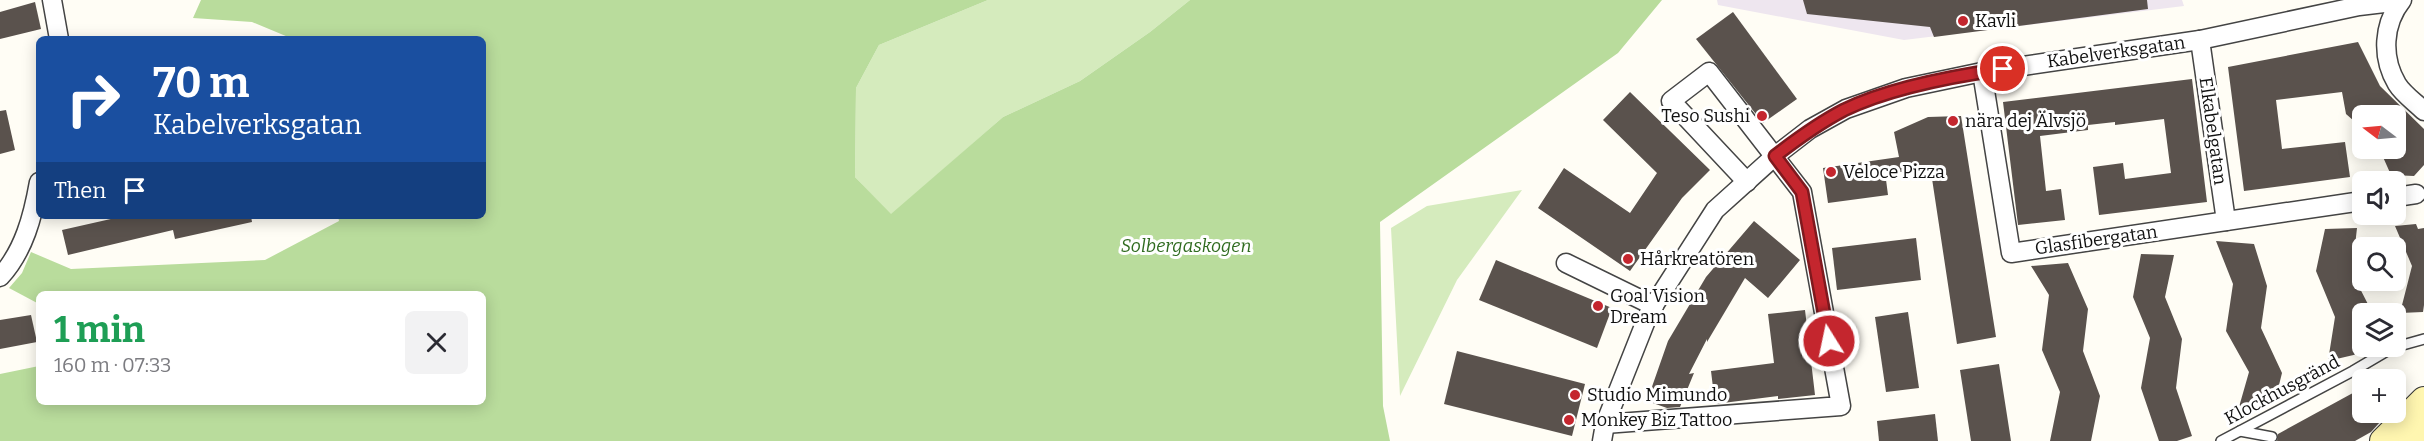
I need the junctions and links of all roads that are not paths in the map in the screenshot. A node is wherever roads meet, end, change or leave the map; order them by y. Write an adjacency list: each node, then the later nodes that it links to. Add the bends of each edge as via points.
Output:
1 (52, 0): 3 (street)
2 (2402, 0): 4 (street, Kabelverksgatan); 6 (street, via 2390,17 2387,56 2398,86)
3 (58, 36)
4 (2200, 40): 5 (street, Kabelverksgatan); 13 (street, Elkabelgatan)
5 (1982, 72): 7 (street, Kabelverksgatan, via 1906,88 1846,109 1810,129); 13 (street, Glasfibergatan, via 2011,253)
6 (2424, 111)
7 (1775, 156): 8 (street, Kabelverksgatan); 8 (street, via 1709,72 1671,100); 21 (street, via 1802,192 1841,406)
8 (1747, 182): 16 (street, Kabelverksgatan, via 1715,210)
9 (2416, 194): 10 (street)
10 (2406, 195)
11 (36, 196): 15 (street, via 21,248)
12 (2352, 202): 13 (street, Glasfibergatan)
13 (2226, 221)
14 (1566, 263): 16 (street)
15 (0, 277)
16 (1654, 306): 21 (street, Kabelverksgatan)
17 (2424, 339): 20 (lane, Klockhusgränd, via 2392,348)
18 (2424, 400): 24 (main road)
19 (2424, 426): 25 (main road)
20 (2240, 431): 22 (lane); 23 (lane, Klockhusgränd)
21 (1604, 433)
22 (2272, 437)
23 (2221, 441)
24 (2383, 441)
25 (2407, 441)

